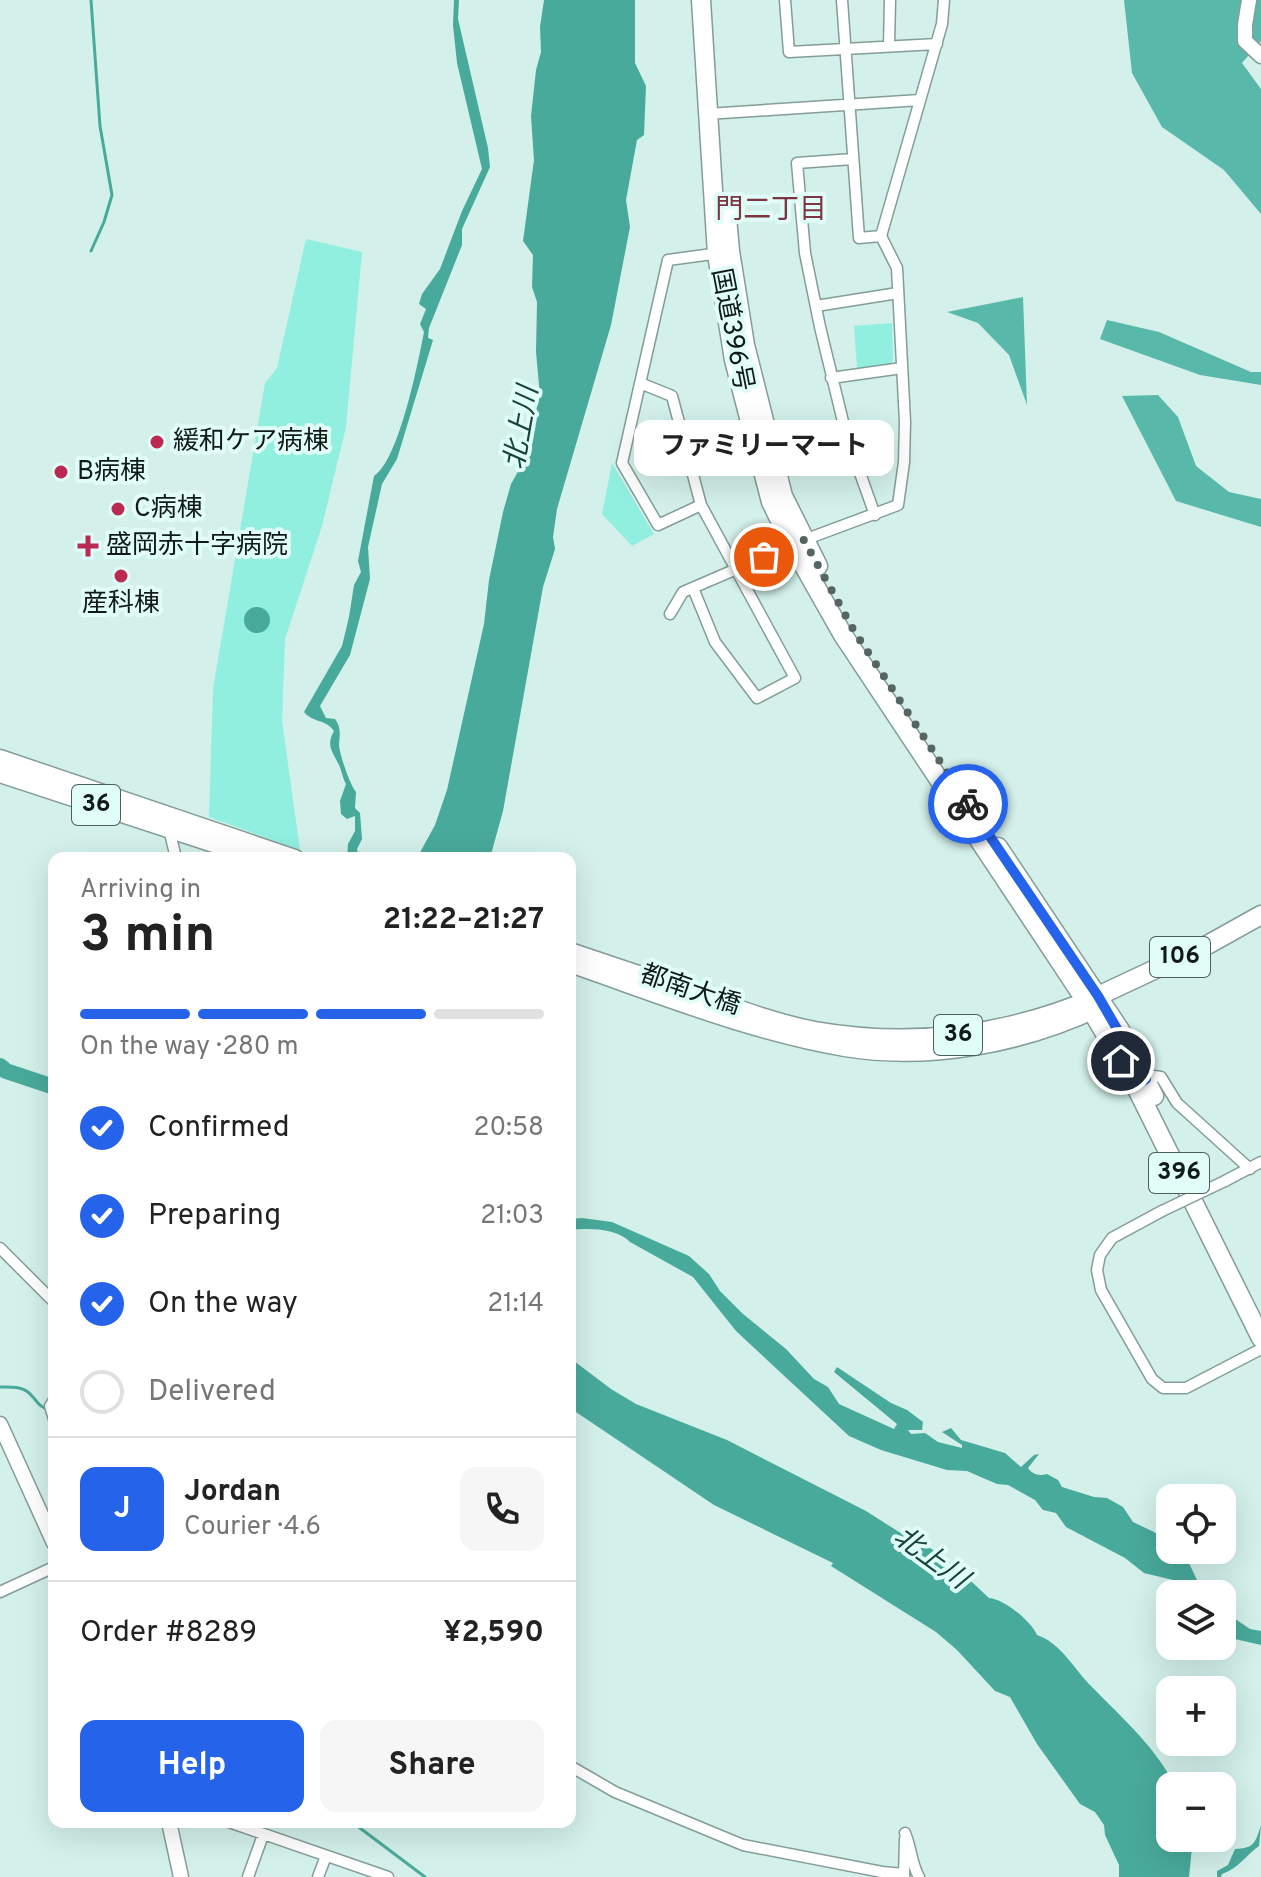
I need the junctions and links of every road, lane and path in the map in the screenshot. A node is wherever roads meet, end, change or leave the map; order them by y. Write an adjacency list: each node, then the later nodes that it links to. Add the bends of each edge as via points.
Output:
1 (701, 0): 14 (highway, 国道396号 / 396)
2 (712, 0): 14 (highway, 国道396号 / 396)
3 (785, 0): 10 (street, via 789,52)
4 (842, 0): 10 (street)
5 (890, 0): 9 (street)
6 (944, 0): 8 (street)
7 (1249, 0): 11 (street, via 1245,41)
8 (937, 44): 9 (street); 12 (street)
9 (889, 46): 10 (street)
10 (845, 49): 13 (street)
11 (1261, 56)
12 (920, 100): 13 (street); 16 (street)
13 (849, 105): 14 (street); 15 (street)
14 (713, 113): 17 (highway, 国道396号 / 396)
15 (853, 159): 16 (street, via 859,238); 19 (street, via 797,163)
16 (881, 236): 18 (street, via 897,268)
17 (723, 252): 22 (street, via 668,260); 25 (highway, 国道396号 / 396)
18 (898, 293): 19 (street); 20 (street)
19 (816, 306): 21 (street)
20 (902, 368): 21 (street); 24 (street, via 904,462 898,505)
21 (831, 378): 24 (street)
22 (640, 383): 23 (street, via 672,396); 23 (street, via 622,463 658,525)
23 (701, 505): 26 (street)
24 (875, 515): 25 (street)
25 (798, 543): 26 (street); 40 (highway, 国道396号 / 396)
26 (737, 569): 27 (street); 27 (street, via 795,678 757,698 715,642)
27 (693, 588): 28 (street, via 683,592)
28 (670, 614)
29 (0, 758): 32 (main road, 36)
30 (0, 774): 31 (main road, 36)
31 (169, 829): 32 (main road, 36); 33 (street)
32 (190, 829): 34 (main road, 36); 35 (main road, 36)
33 (175, 852)
34 (242, 852)
35 (273, 852)
36 (1261, 915): 40 (highway, 106)
37 (1261, 927): 40 (highway, 106, via 1214,953)
38 (576, 953): 41 (main road, 都南大橋 / 36)
39 (576, 966): 41 (main road, 都南大橋 / 36, via 735,1020)
40 (1095, 1003): 41 (main road, 36, via 1019,1037 929,1051 848,1048); 42 (highway, 国道396号 / 396)
41 (811, 1035)
42 (1140, 1082): 44 (street, via 1161,1077 1177,1103); 47 (highway, 国道396号 / 396); 48 (highway, 国道396号 / 396)
43 (1261, 1162): 44 (street)
44 (1250, 1169): 49 (street, bridge, via 1112,1238 1097,1270 1101,1290 1152,1379 1163,1388 1186,1388)
45 (0, 1248): 46 (street)
46 (48, 1296)
47 (1261, 1319)
48 (1261, 1338)
49 (1261, 1349)
50 (0, 1424): 51 (street)
51 (48, 1530)
52 (48, 1570): 53 (street)
53 (0, 1592)
54 (576, 1769): 59 (street, via 615,1792 743,1845)
55 (170, 1828): 60 (street)
56 (245, 1828): 57 (street)
57 (263, 1835): 58 (street); 61 (street)
58 (326, 1856): 62 (street); 63 (street)
59 (904, 1875): 64 (street, via 905,1833)
60 (181, 1877)
61 (248, 1877)
62 (318, 1877)
63 (388, 1877)
64 (919, 1877)

